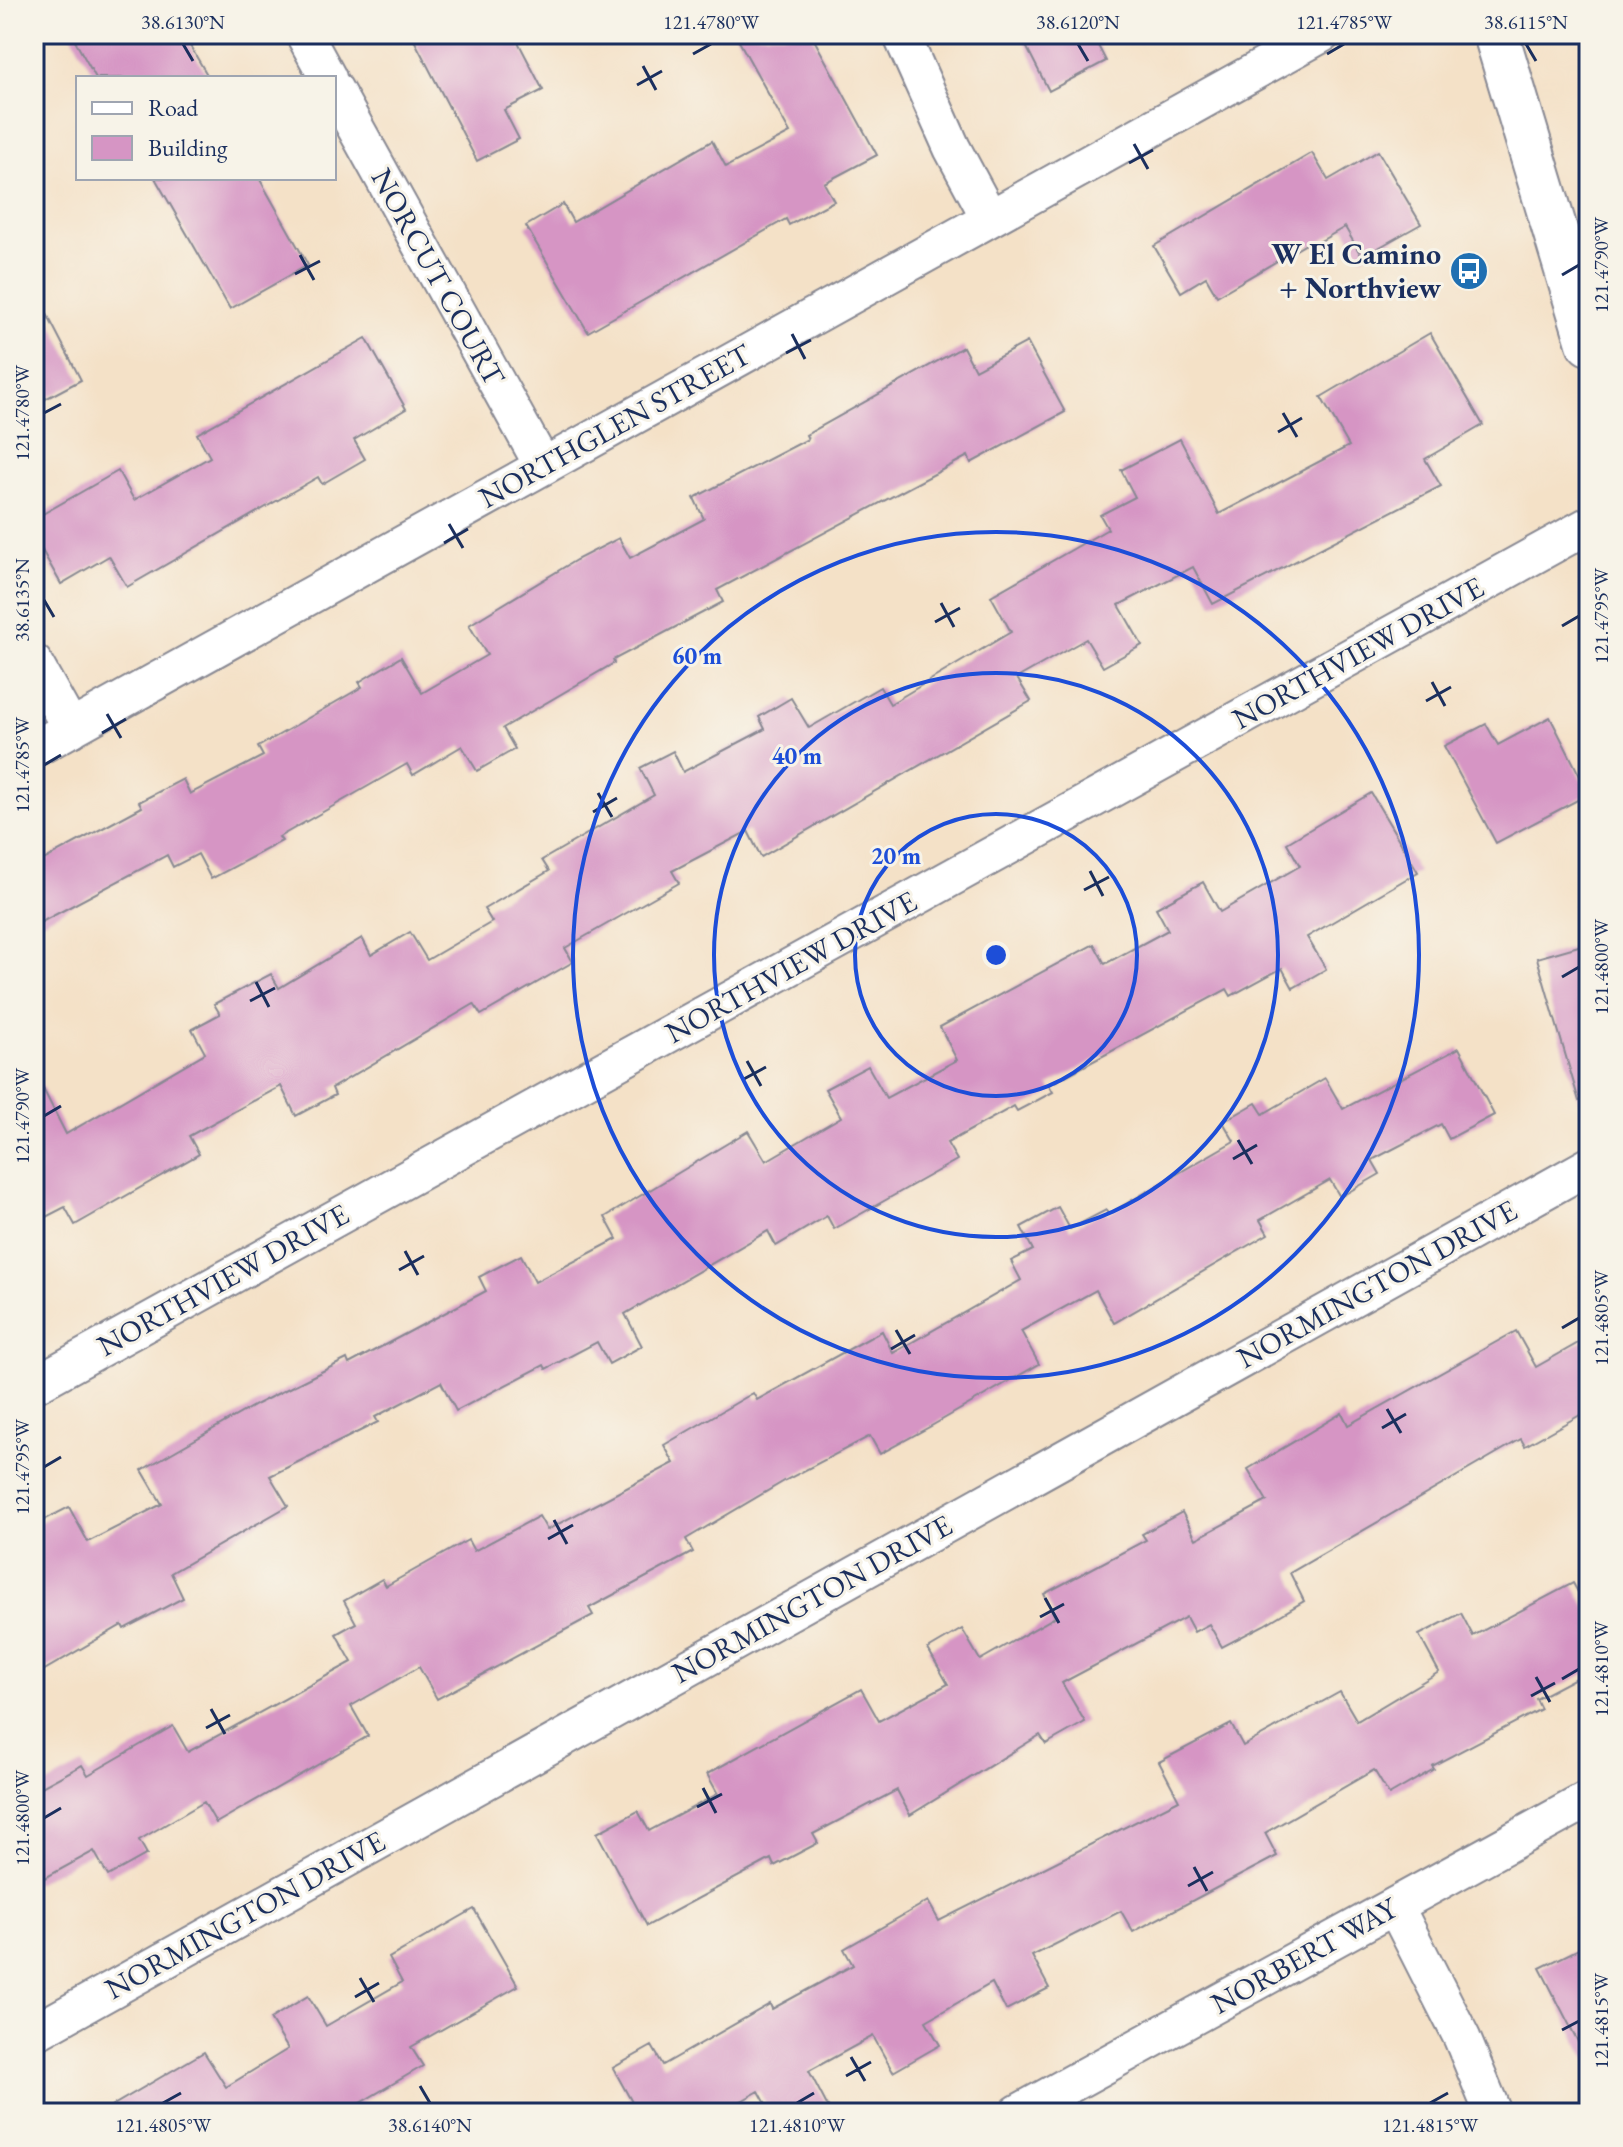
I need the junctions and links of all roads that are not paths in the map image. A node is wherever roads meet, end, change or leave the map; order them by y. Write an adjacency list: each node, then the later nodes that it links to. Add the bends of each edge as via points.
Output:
1 (304, 34): 5 (street)
2 (901, 34): 7 (street)
3 (1322, 34): 7 (street, NORTHGLEN STREET)
4 (1496, 34): 8 (main road)
5 (327, 76)
6 (336, 93): 9 (street, NORCUT COURT)
7 (989, 217): 9 (street, NORTHGLEN STREET)
8 (1589, 343)
9 (543, 466): 12 (street, NORTHGLEN STREET)
10 (1589, 525): 15 (street, NORTHVIEW DRIVE)
11 (34, 663): 12 (street)
12 (71, 729): 13 (street, NORTHGLEN STREET)
13 (34, 749)
14 (1589, 1166): 18 (street, NORMINGTON DRIVE)
15 (34, 1385)
16 (1589, 1799): 17 (street, NORBERT WAY)
17 (1395, 1906): 19 (street, NORBERT WAY); 20 (street, via 1462,2038)
18 (34, 2033)
19 (1018, 2113)
20 (1493, 2113)

